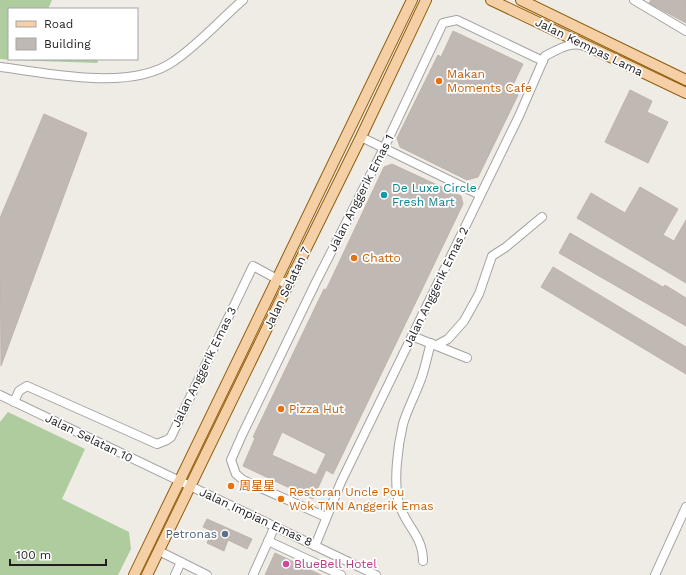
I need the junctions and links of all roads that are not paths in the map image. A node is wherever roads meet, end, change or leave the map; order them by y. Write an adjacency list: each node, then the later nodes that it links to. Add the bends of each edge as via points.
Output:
1 (243, 0): 12 (street, via 174,62 154,71 124,77 78,78)
2 (430, 0): 8 (main road, Jalan Selatan 7)
3 (491, 0): 10 (main road, Jalan Kempas Lama)
4 (521, 0): 13 (main road, Jalan Kempas Lama)
5 (634, 0): 7 (street)
6 (410, 2): 19 (main road, Jalan Selatan 7)
7 (644, 3): 9 (street)
8 (424, 4): 15 (main road, Jalan Selatan 7)
9 (686, 31)
10 (596, 49): 11 (street, via 578,44 545,56); 14 (main road, Jalan Kempas Lama)
11 (543, 61): 16 (street, Jalan Anggerik Emas 1, via 457,20 444,23); 17 (street, Jalan Anggerik Emas 2)
12 (0, 67)
13 (686, 80)
14 (686, 93)
15 (361, 137): 16 (street); 20 (main road, Jalan Selatan 7)
16 (384, 148): 17 (street); 29 (street, Jalan Anggerik Emas 1, via 282,351 231,460 236,474 243,480)
17 (480, 195): 21 (street, Jalan Anggerik Emas 2)
18 (542, 217): 22 (street, via 492,256 479,294 464,321 448,339)
19 (276, 279): 20 (street); 25 (street, Jalan Anggerik Emas 3, via 253,266 171,437 167,440 157,444 27,386 19,391); 26 (main road, Jalan Selatan 7, via 200,441)
20 (288, 285): 27 (main road, Jalan Selatan 7)
21 (412, 336): 22 (street); 29 (street, Jalan Anggerik Emas 2)
22 (434, 344): 23 (street); 34 (street, via 403,424 396,474 399,503 421,542)
23 (467, 358)
24 (0, 395): 25 (street, Jalan Selatan 10)
25 (14, 402): 26 (street, Jalan Selatan 10)
26 (178, 481): 27 (street, Jalan Impian Emas 8); 37 (main road, Jalan Selatan 7)
27 (190, 486): 30 (street, Jalan Impian Emas 8); 33 (main road, Jalan Selatan 7)
28 (686, 507): 43 (street)
29 (326, 517): 32 (street, Jalan Anggerik Emas 2)
30 (275, 526): 31 (street); 32 (street, Jalan Impian Emas 8)
31 (268, 541): 41 (street); 42 (street)
32 (315, 546): 36 (street, Jalan Impian Emas 8)
33 (159, 551): 35 (street); 38 (main road, Jalan Selatan 7)
34 (423, 561)
35 (181, 562): 39 (street); 40 (street)
36 (374, 574)
37 (134, 575)
38 (147, 575)
39 (175, 575)
40 (207, 575)
41 (253, 575)
42 (341, 575)
43 (655, 575)

